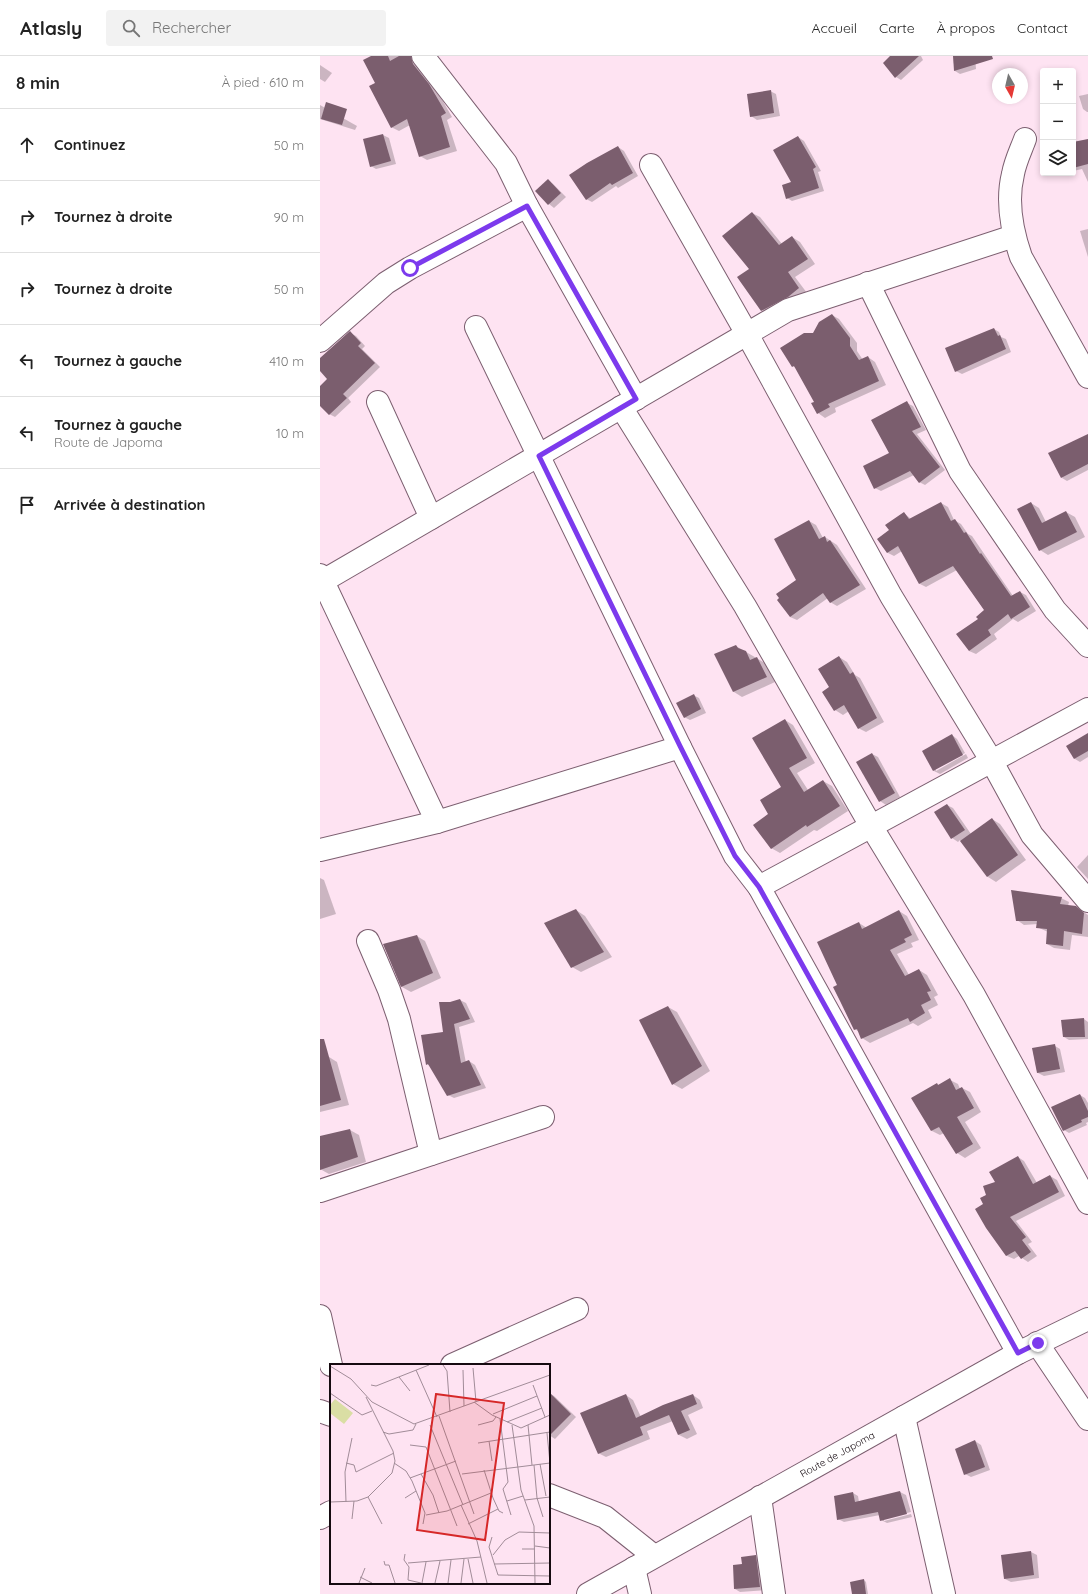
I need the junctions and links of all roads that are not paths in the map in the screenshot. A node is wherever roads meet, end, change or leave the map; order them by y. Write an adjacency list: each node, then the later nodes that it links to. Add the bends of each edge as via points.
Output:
1 (423, 56): 4 (street, via 506,163)
2 (1025, 139): 5 (street, via 1012,181 1010,201)
3 (651, 165): 8 (street)
4 (527, 206): 9 (street, via 386,283); 12 (street)
5 (1014, 236): 6 (street); 10 (street, via 1021,257)
6 (868, 283): 8 (street, via 788,310); 16 (street, via 960,471 1055,610)
7 (476, 327): 13 (street)
8 (747, 334): 12 (street); 19 (street, via 891,596)
9 (320, 341)
10 (1088, 377)
11 (378, 402): 14 (street)
12 (628, 403): 13 (street); 21 (street)
13 (539, 456): 14 (street); 18 (street)
14 (431, 518): 15 (street)
15 (322, 578): 20 (street)
16 (1088, 646)
17 (1088, 708): 19 (street)
18 (680, 746): 20 (street); 23 (street, via 735,856)
19 (991, 760): 21 (street); 24 (street, via 1032,835)
20 (437, 822): 22 (street)
21 (871, 826): 23 (street); 29 (street, via 974,996)
22 (320, 850)
23 (759, 887): 34 (street)
24 (1088, 902)
25 (368, 941): 27 (street, via 398,1018)
26 (543, 1118): 27 (street)
27 (431, 1154): 28 (street)
28 (320, 1191)
29 (1088, 1203)
30 (577, 1309): 36 (street)
31 (320, 1316): 35 (street)
32 (1088, 1319): 33 (street, Route de Japoma)
33 (1038, 1343): 34 (street, Route de Japoma); 40 (street)
34 (1018, 1353): 39 (street, Route de Japoma)
35 (331, 1364)
36 (454, 1364)
37 (320, 1411): 38 (street)
38 (330, 1415)
39 (904, 1417): 42 (street, Route de Japoma); 50 (street)
40 (1088, 1419)
41 (550, 1495): 45 (street, via 605,1517)
42 (760, 1497): 45 (street, Route de Japoma); 49 (street)
43 (330, 1513): 44 (street)
44 (320, 1518)
45 (654, 1556): 46 (street, Route de Japoma)
46 (634, 1568): 47 (street, Route de Japoma); 48 (street)
47 (588, 1594)
48 (640, 1594)
49 (774, 1594)
50 (944, 1594)

